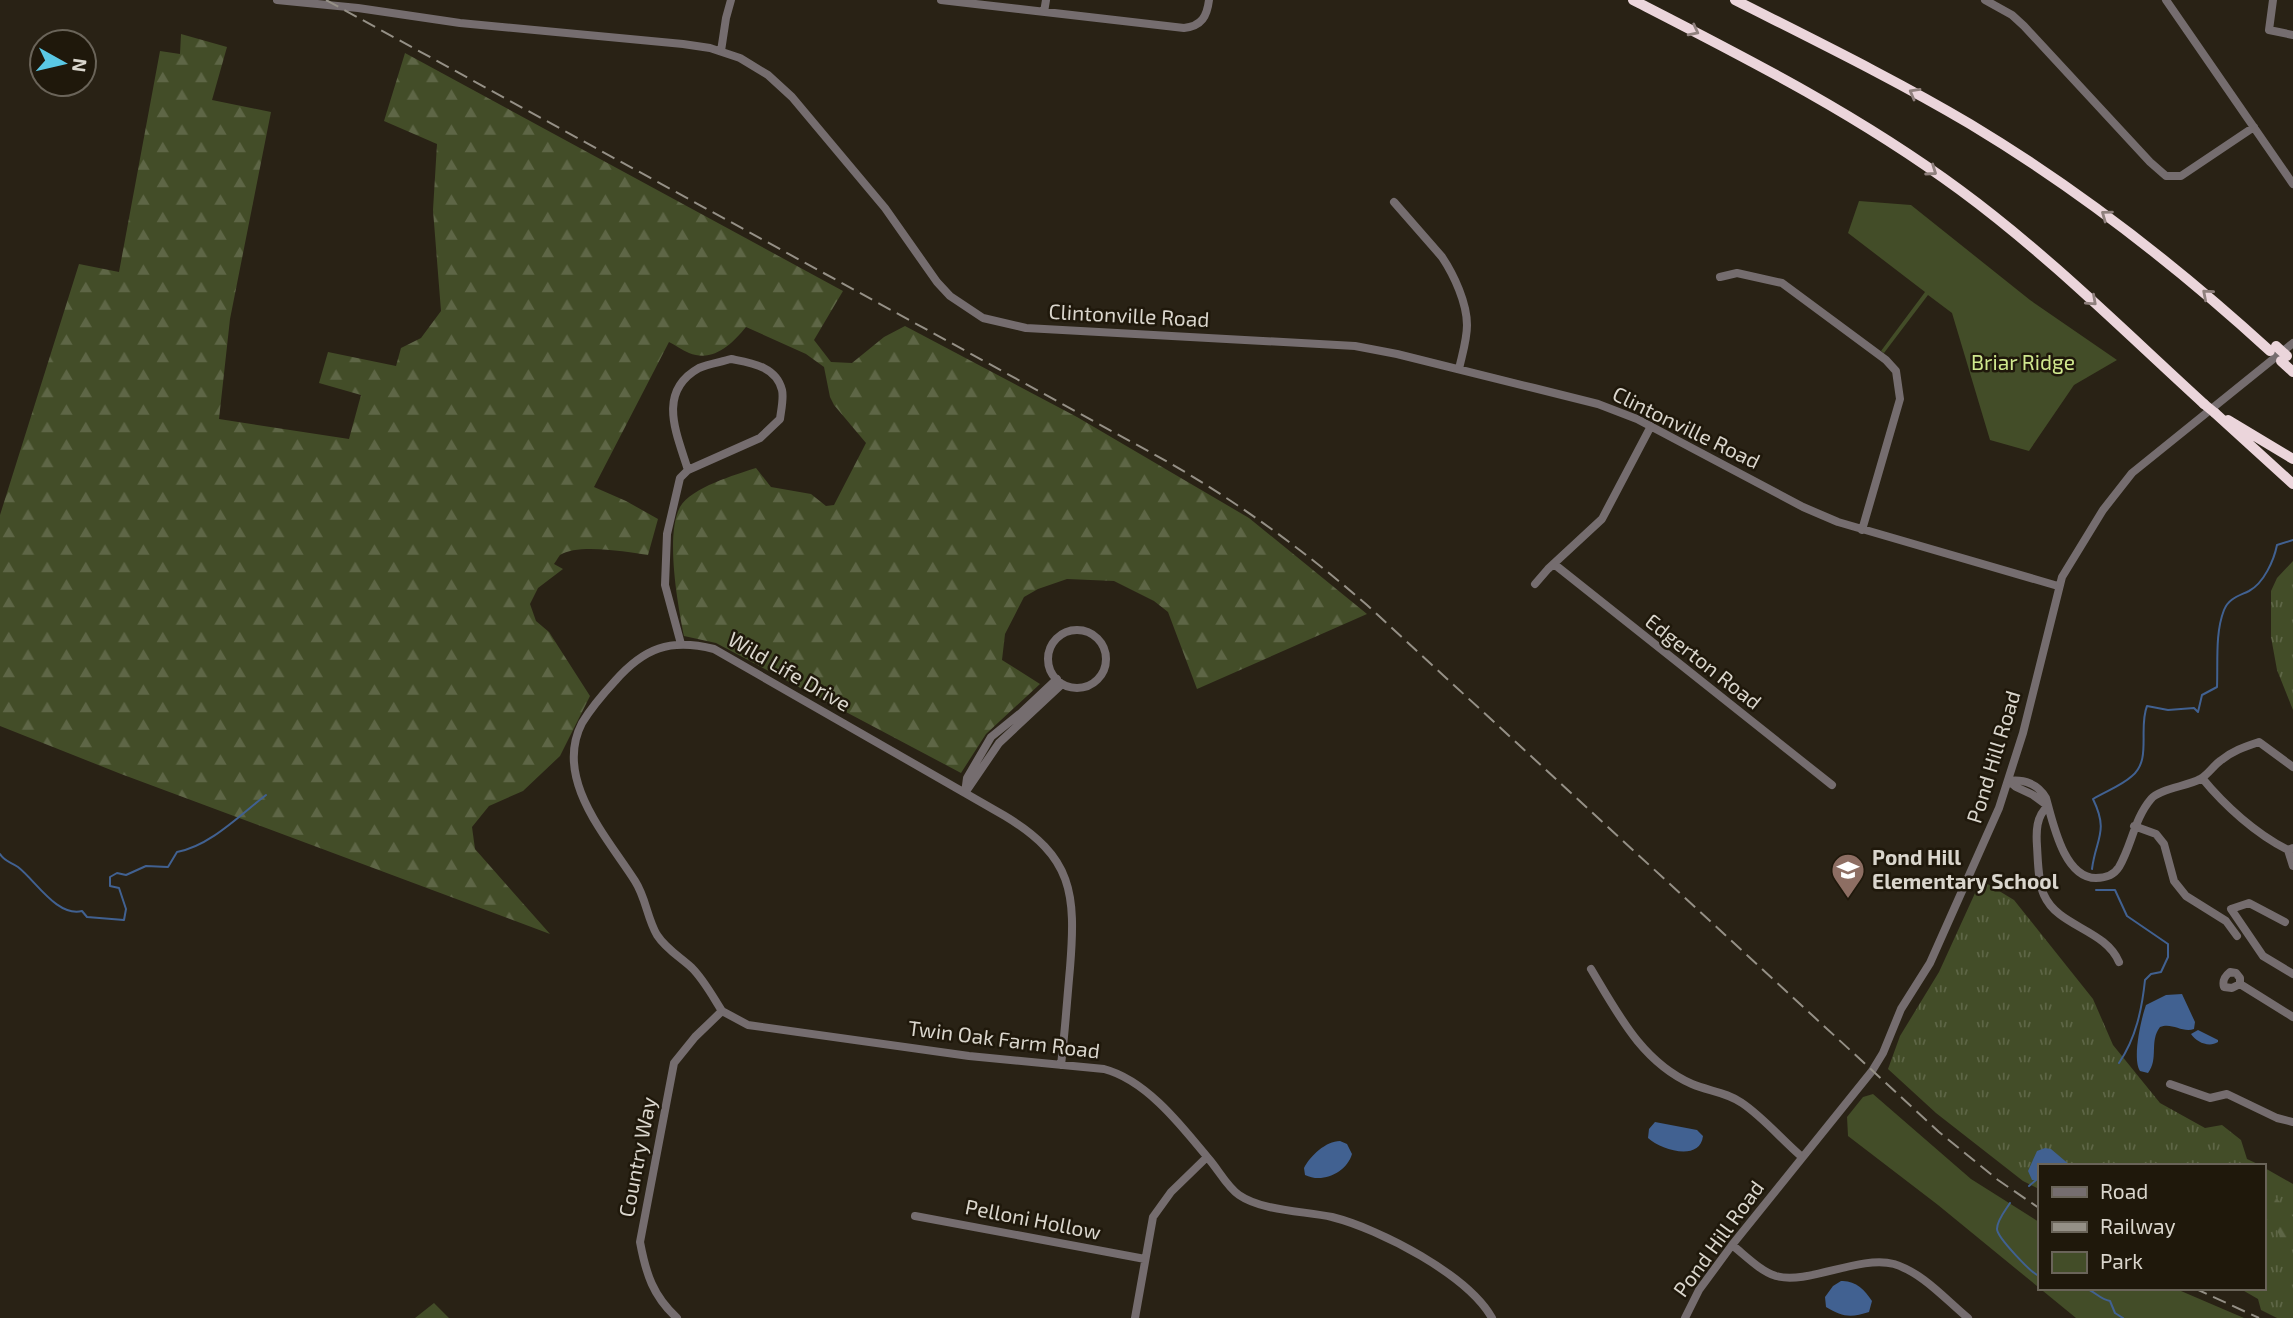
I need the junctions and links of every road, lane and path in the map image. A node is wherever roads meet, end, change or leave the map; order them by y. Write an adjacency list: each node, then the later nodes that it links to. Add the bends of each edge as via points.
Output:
1 (277, 0): 13 (street, Clintonville Road)
2 (732, 0): 13 (street)
3 (941, 0): 11 (street)
4 (1046, 0): 11 (street)
5 (1209, 0): 11 (street, via 1204,19 1184,28)
6 (1633, 0): 22 (highway, one-way to 22, bridge, via 1807,90 1939,175 2030,246)
7 (1735, 0): 19 (highway, one-way to 7, via 2151,248 2024,158 1909,89)
8 (1984, 0): 14 (street, via 2024,26 2166,176 2181,176)
9 (2166, 0): 14 (street)
10 (2273, 0): 12 (street, via 2269,30)
11 (1044, 12)
12 (2293, 35)
13 (721, 51): 20 (street, Clintonville Road, via 763,71 792,97 885,208 942,289 983,318 1026,328 1346,345)
14 (2254, 127): 15 (street)
15 (2293, 184)
16 (1394, 202): 20 (street, via 1442,257 1457,288 1467,326)
17 (1720, 277): 27 (street, via 1737,272 1782,283 1896,371 1900,399)
18 (2293, 342): 30 (street, Pond Hill Road, via 2127,477 2073,555)
19 (2287, 359): 21 (highway)
20 (1459, 369): 23 (street, Clintonville Road, via 1598,404)
21 (2293, 372)
22 (2217, 415): 24 (highway); 26 (highway)
23 (1651, 426): 27 (street, Clintonville Road, via 1803,507); 28 (street, via 1602,519)
24 (2293, 459)
25 (688, 470): 25 (street, via 672,404 681,383 700,368 731,359 772,372 782,390 780,419 760,438); 31 (street, via 680,478 669,523 665,572)
26 (2293, 484)
27 (1862, 530): 30 (street, Clintonville Road)
28 (1554, 564): 29 (street); 39 (street, Edgerton Road)
29 (1535, 584)
30 (2058, 586): 38 (street, Pond Hill Road)
31 (681, 644): 40 (street, Wild Life Drive, via 714,649); 51 (street, Wild Life Drive, via 656,648 621,673 582,724 575,765 587,808 637,884 657,934 699,976)
32 (1059, 681): 32 (street, via 1048,656 1057,638 1073,630 1091,633 1106,656 1102,674 1078,688); 33 (street)
33 (1027, 712): 34 (street); 35 (street)
34 (991, 737): 35 (street); 40 (street, via 967,778)
35 (999, 743): 40 (street)
36 (2293, 766): 37 (street, via 2259,742 2237,750)
37 (2202, 778): 42 (street, via 2152,796); 43 (street, via 2274,843)
38 (2009, 781): 41 (street); 57 (street, Pond Hill Road, via 1955,909 1877,1063)
39 (1832, 785)
40 (965, 793): 53 (street, Wild Life Drive, via 1041,841 1068,884 1073,930)
41 (2048, 806): 42 (street, via 2068,862 2086,877 2115,873); 47 (street, via 2037,829 2043,893 2058,914 2115,952)
42 (2134, 826): 46 (street, via 2156,834 2164,844 2174,881 2186,896 2226,921)
43 (2291, 849): 44 (street)
44 (2293, 866)
45 (2285, 922): 49 (street, via 2249,903 2231,909 2263,956)
46 (2237, 936)
47 (2119, 962)
48 (1591, 969): 57 (street, via 1633,1038 1660,1065 1692,1084 1742,1102)
49 (2293, 974)
50 (2240, 984): 52 (street)
51 (722, 1012): 53 (street, Twin Oak Farm Road, via 748,1025); 61 (street, Country Way, via 674,1063 640,1242 645,1271 662,1304)
52 (2293, 1017)
53 (1061, 1065): 56 (street, Twin Oak Farm Road, via 1122,1074 1144,1088)
54 (2170, 1084): 55 (street, via 2210,1098 2227,1094)
55 (2293, 1122)
56 (1207, 1157): 60 (street, via 1153,1217); 63 (street, Twin Oak Farm Road, via 1237,1194 1254,1203 1334,1218 1409,1250 1463,1284)
57 (1802, 1157): 59 (street, Pond Hill Road)
58 (915, 1216): 60 (street, Pelloni Hollow)
59 (1732, 1245): 64 (street, Pond Hill Road); 65 (street, via 1777,1276 1877,1262 1892,1264 1913,1272)
60 (1145, 1259): 62 (street)
61 (677, 1318)
62 (1136, 1318)
63 (1492, 1318)
64 (1685, 1318)
65 (1968, 1318)

